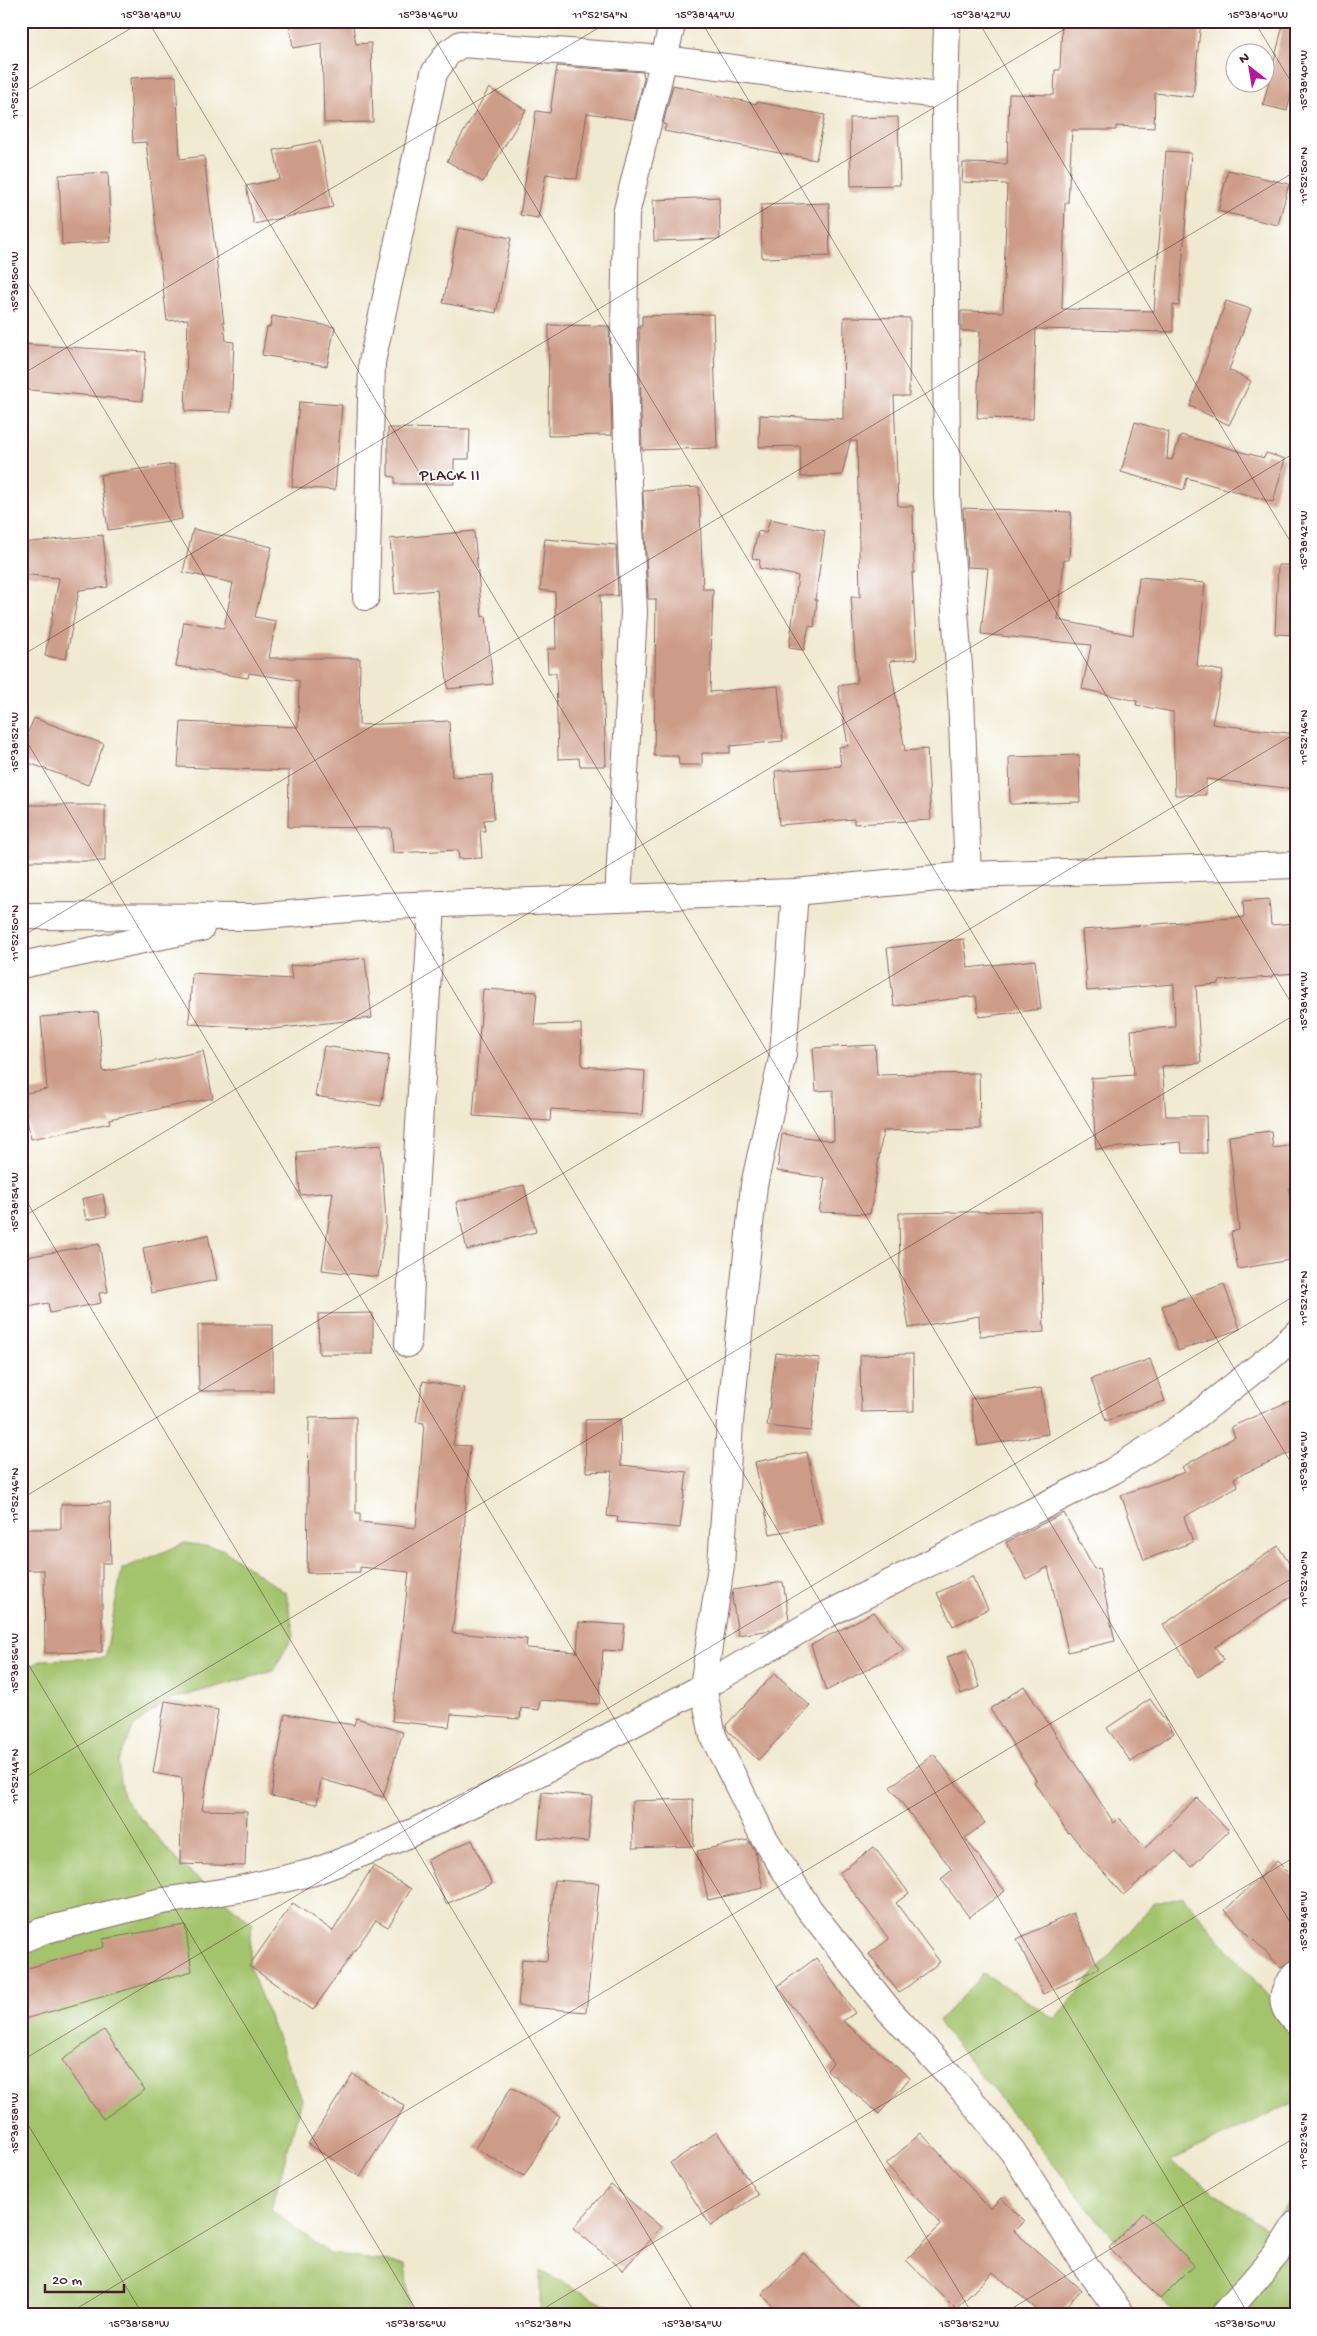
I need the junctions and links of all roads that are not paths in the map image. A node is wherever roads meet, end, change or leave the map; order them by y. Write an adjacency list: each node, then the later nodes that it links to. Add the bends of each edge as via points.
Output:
1 (673, 21): 3 (street)
2 (948, 21): 4 (street)
3 (665, 59): 4 (street); 5 (street, via 461,44 448,53 434,73 372,362); 9 (street, via 626,214 624,334 634,612)
4 (945, 96): 7 (street, via 947,496 961,696)
5 (366, 596)
6 (1296, 865): 7 (street)
7 (968, 875): 8 (street)
8 (795, 892): 9 (street); 16 (street, via 783,1054 754,1185 730,1422 721,1566)
9 (618, 898): 10 (street)
10 (432, 905): 12 (street); 15 (street)
11 (21, 916): 12 (street)
12 (253, 918): 13 (street)
13 (21, 965)
14 (1296, 1334): 16 (street, via 1182,1427 1113,1471 828,1614)
15 (408, 1344)
16 (703, 1687): 17 (street, via 540,1772 394,1841 314,1872 240,1889 157,1902 42,1931); 21 (street, via 713,1736 763,1836 809,1909 888,2009 958,2084 1013,2152 1086,2266)
17 (21, 1940)
18 (1296, 1974): 19 (street, via 1290,1980 1282,2002)
19 (1296, 2022)
20 (1296, 2224): 22 (street, via 1279,2251)
21 (1122, 2315)
22 (1224, 2315)

